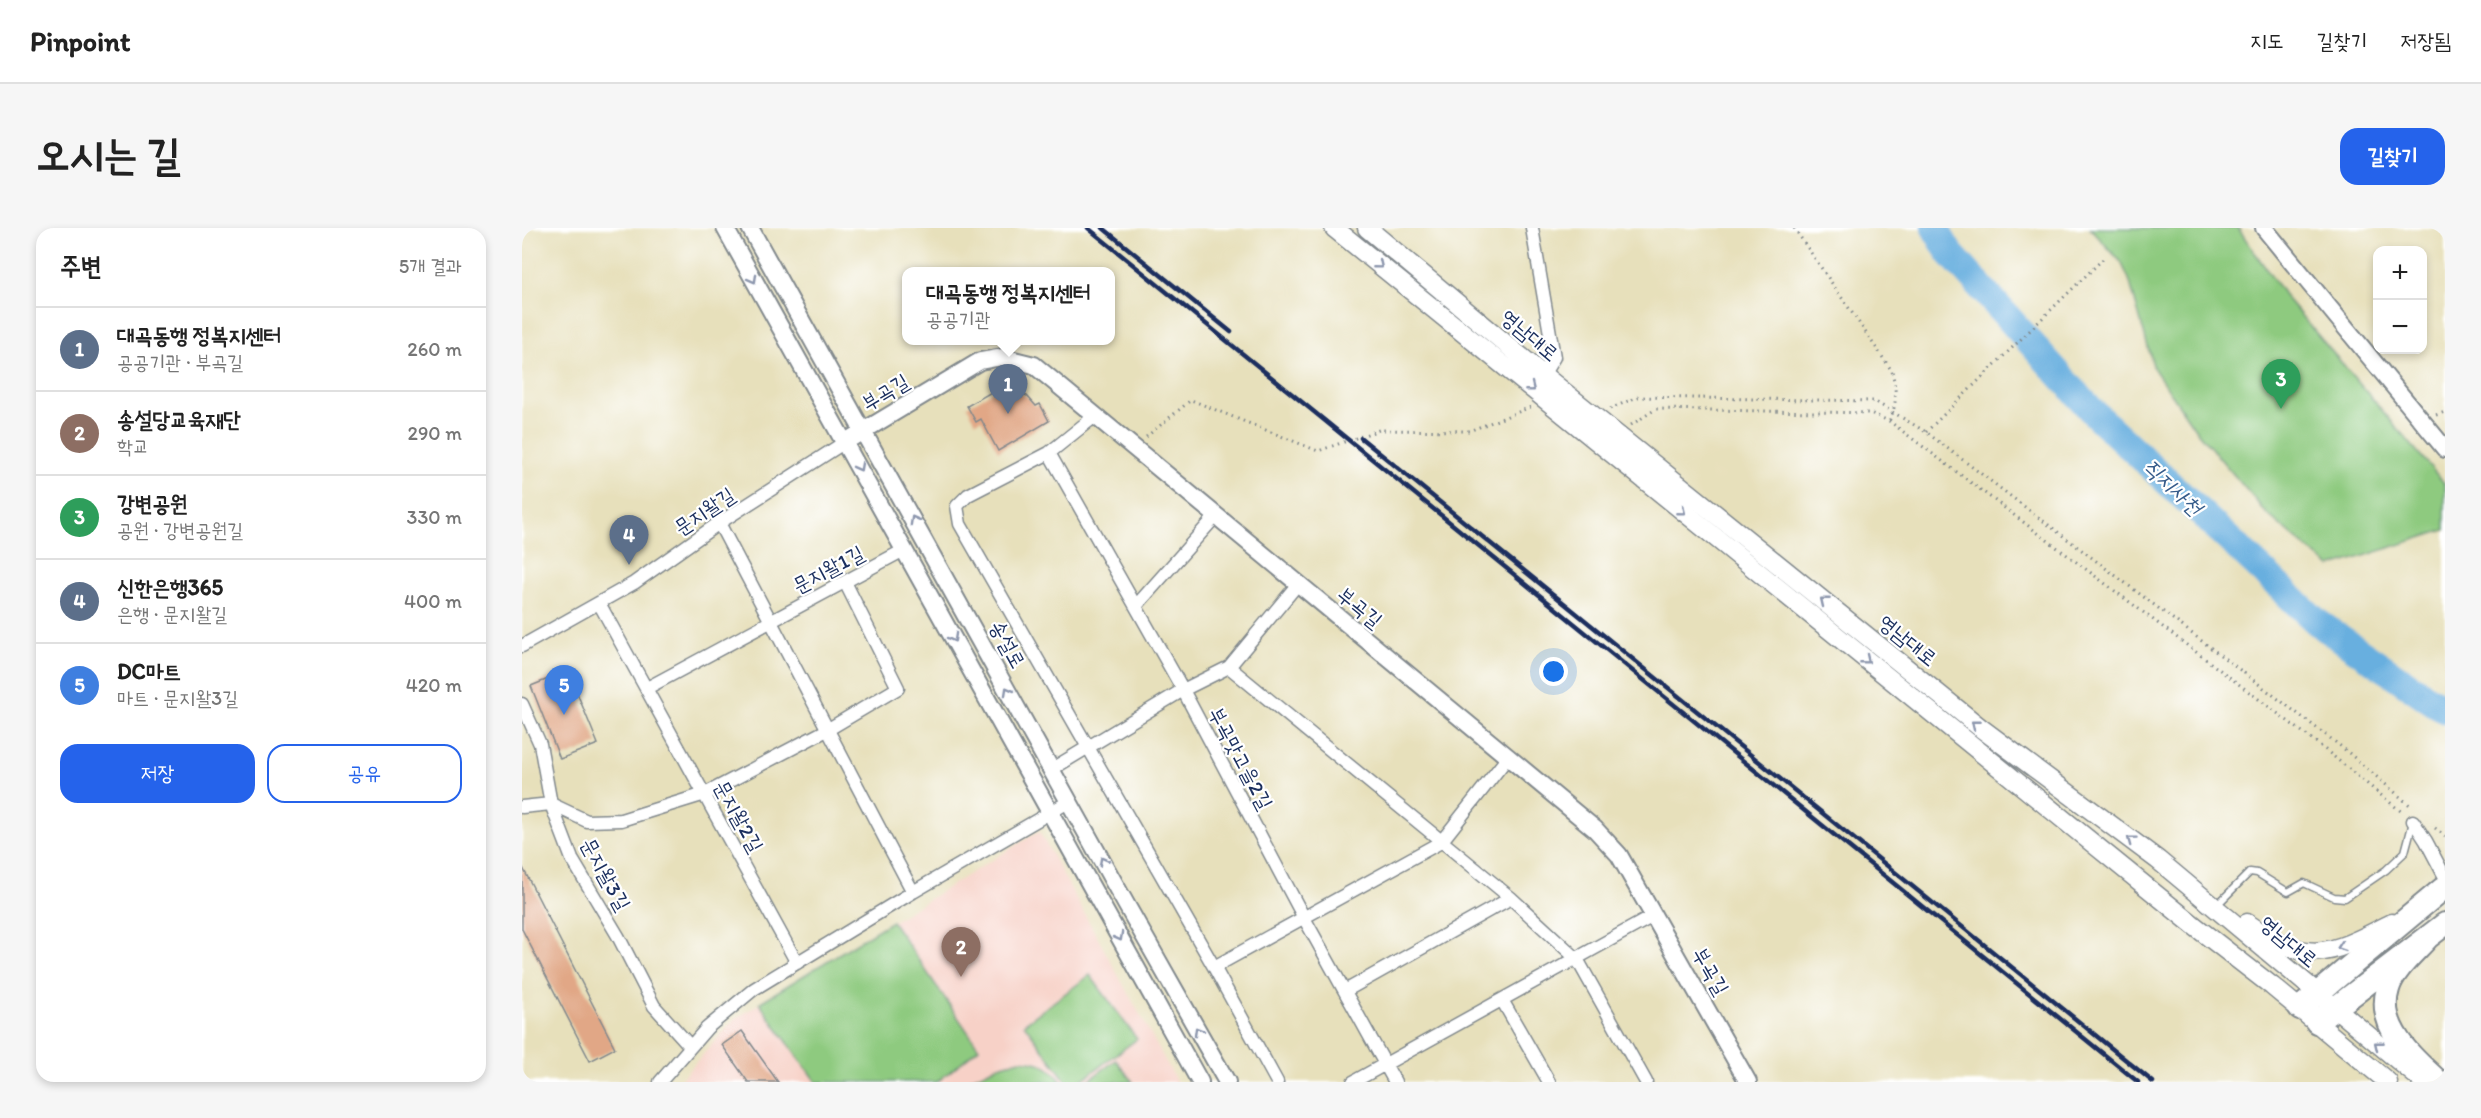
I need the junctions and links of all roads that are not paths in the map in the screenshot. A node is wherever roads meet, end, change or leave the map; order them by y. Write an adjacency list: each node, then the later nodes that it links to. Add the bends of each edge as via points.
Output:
1 (725, 228): 10 (street, one-way to 10)
2 (750, 228): 9 (street, 송설로)
3 (1334, 228): 52 (main road, 영남대로, one-way to 52, via 2196,927)
4 (1367, 228): 7 (main road, 영남대로)
5 (1532, 228): 7 (street, via 1554,357)
6 (2264, 228): 11 (street)
7 (1543, 375): 37 (main road, 영남대로, one-way to 7, via 1982,729)
8 (1095, 416): 9 (street, 부곡길, via 1034,366 1002,357 980,361); 12 (street); 13 (street, 부곡길)
9 (864, 431): 10 (street, 부곡길); 29 (street, 송설로, one-way to 9)
10 (845, 442): 14 (street, 문지왈길); 15 (street, one-way to 15)
11 (2445, 449)
12 (1049, 453): 19 (street, 부곡맛고을2길); 27 (street, via 968,495 957,506 960,524)
13 (1216, 516): 17 (street, 부곡길); 19 (street)
14 (719, 524): 18 (street, 문지왈길); 20 (street)
15 (904, 550): 16 (street, 문지왈1길); 34 (street, one-way to 34)
16 (845, 582): 20 (street, 문지왈1길); 26 (street, via 898,688)
17 (1297, 585): 22 (street); 28 (street, 부곡길)
18 (599, 603): 21 (street, 문지왈길); 23 (street, 문지왈2길)
19 (1136, 606): 24 (street, 부곡맛고을2길)
20 (770, 621): 23 (street); 26 (street)
21 (522, 646)
22 (1229, 667): 24 (street); 36 (street)
23 (647, 688): 30 (street, 문지왈2길)
24 (1183, 690): 27 (street); 44 (street, 부곡맛고을2길)
25 (522, 704): 32 (street, 문지왈3길, via 540,744)
26 (827, 730): 30 (street); 40 (street)
27 (1089, 748): 29 (street); 49 (street)
28 (1508, 757): 36 (street); 45 (street, 부곡길, via 1595,829 1619,855)
29 (1052, 769): 31 (street, 송설로)
30 (705, 794): 32 (street, via 621,820 586,821); 48 (street, 문지왈2길)
31 (1070, 801): 34 (street); 57 (street, 송설로, one-way to 31)
32 (551, 804): 33 (street); 53 (street, 문지왈3길, via 572,859 654,1006)
33 (522, 807)
34 (1050, 813): 40 (street); 56 (street, one-way to 56)
35 (2416, 818): 38 (street); 42 (lane, via 2405,852 2345,898 2304,883 2288,892 2250,872)
36 (1441, 842): 41 (street); 44 (street)
37 (2158, 860): 42 (main road); 52 (main road, 영남대로)
38 (2445, 877)
39 (2445, 887): 43 (highway)
40 (913, 892): 48 (street)
41 (1511, 898): 47 (street); 50 (street)
42 (2219, 903): 43 (main road, one-way to 42, via 2361,939 2317,953 2297,951 2262,933)
43 (2412, 913): 52 (highway)
44 (1303, 916): 49 (street); 50 (street, 부곡맛고을2길)
45 (1653, 916): 47 (street); 63 (street, 부곡길)
46 (2436, 930): 52 (highway); 66 (highway, via 2399,970 2388,988 2386,1006 2389,1024 2402,1045)
47 (1577, 959): 51 (street); 62 (street)
48 (797, 963): 53 (street, via 754,988)
49 (1214, 967): 58 (street)
50 (1345, 992): 54 (street, 부곡맛고을2길)
51 (1502, 1000): 54 (street); 61 (street)
52 (2316, 1008): 64 (main road, 영남대로); 65 (main road, 영남대로, one-way to 52)
53 (690, 1046): 55 (street)
54 (1385, 1065): 59 (street); 60 (street, 부곡맛고을2길)
55 (660, 1082)
56 (1200, 1082)
57 (1227, 1082)
58 (1277, 1082)
59 (1353, 1082)
60 (1395, 1082)
61 (1549, 1082)
62 (1646, 1082)
63 (1748, 1082)
64 (2388, 1082)
65 (2424, 1082)
66 (2439, 1082)

